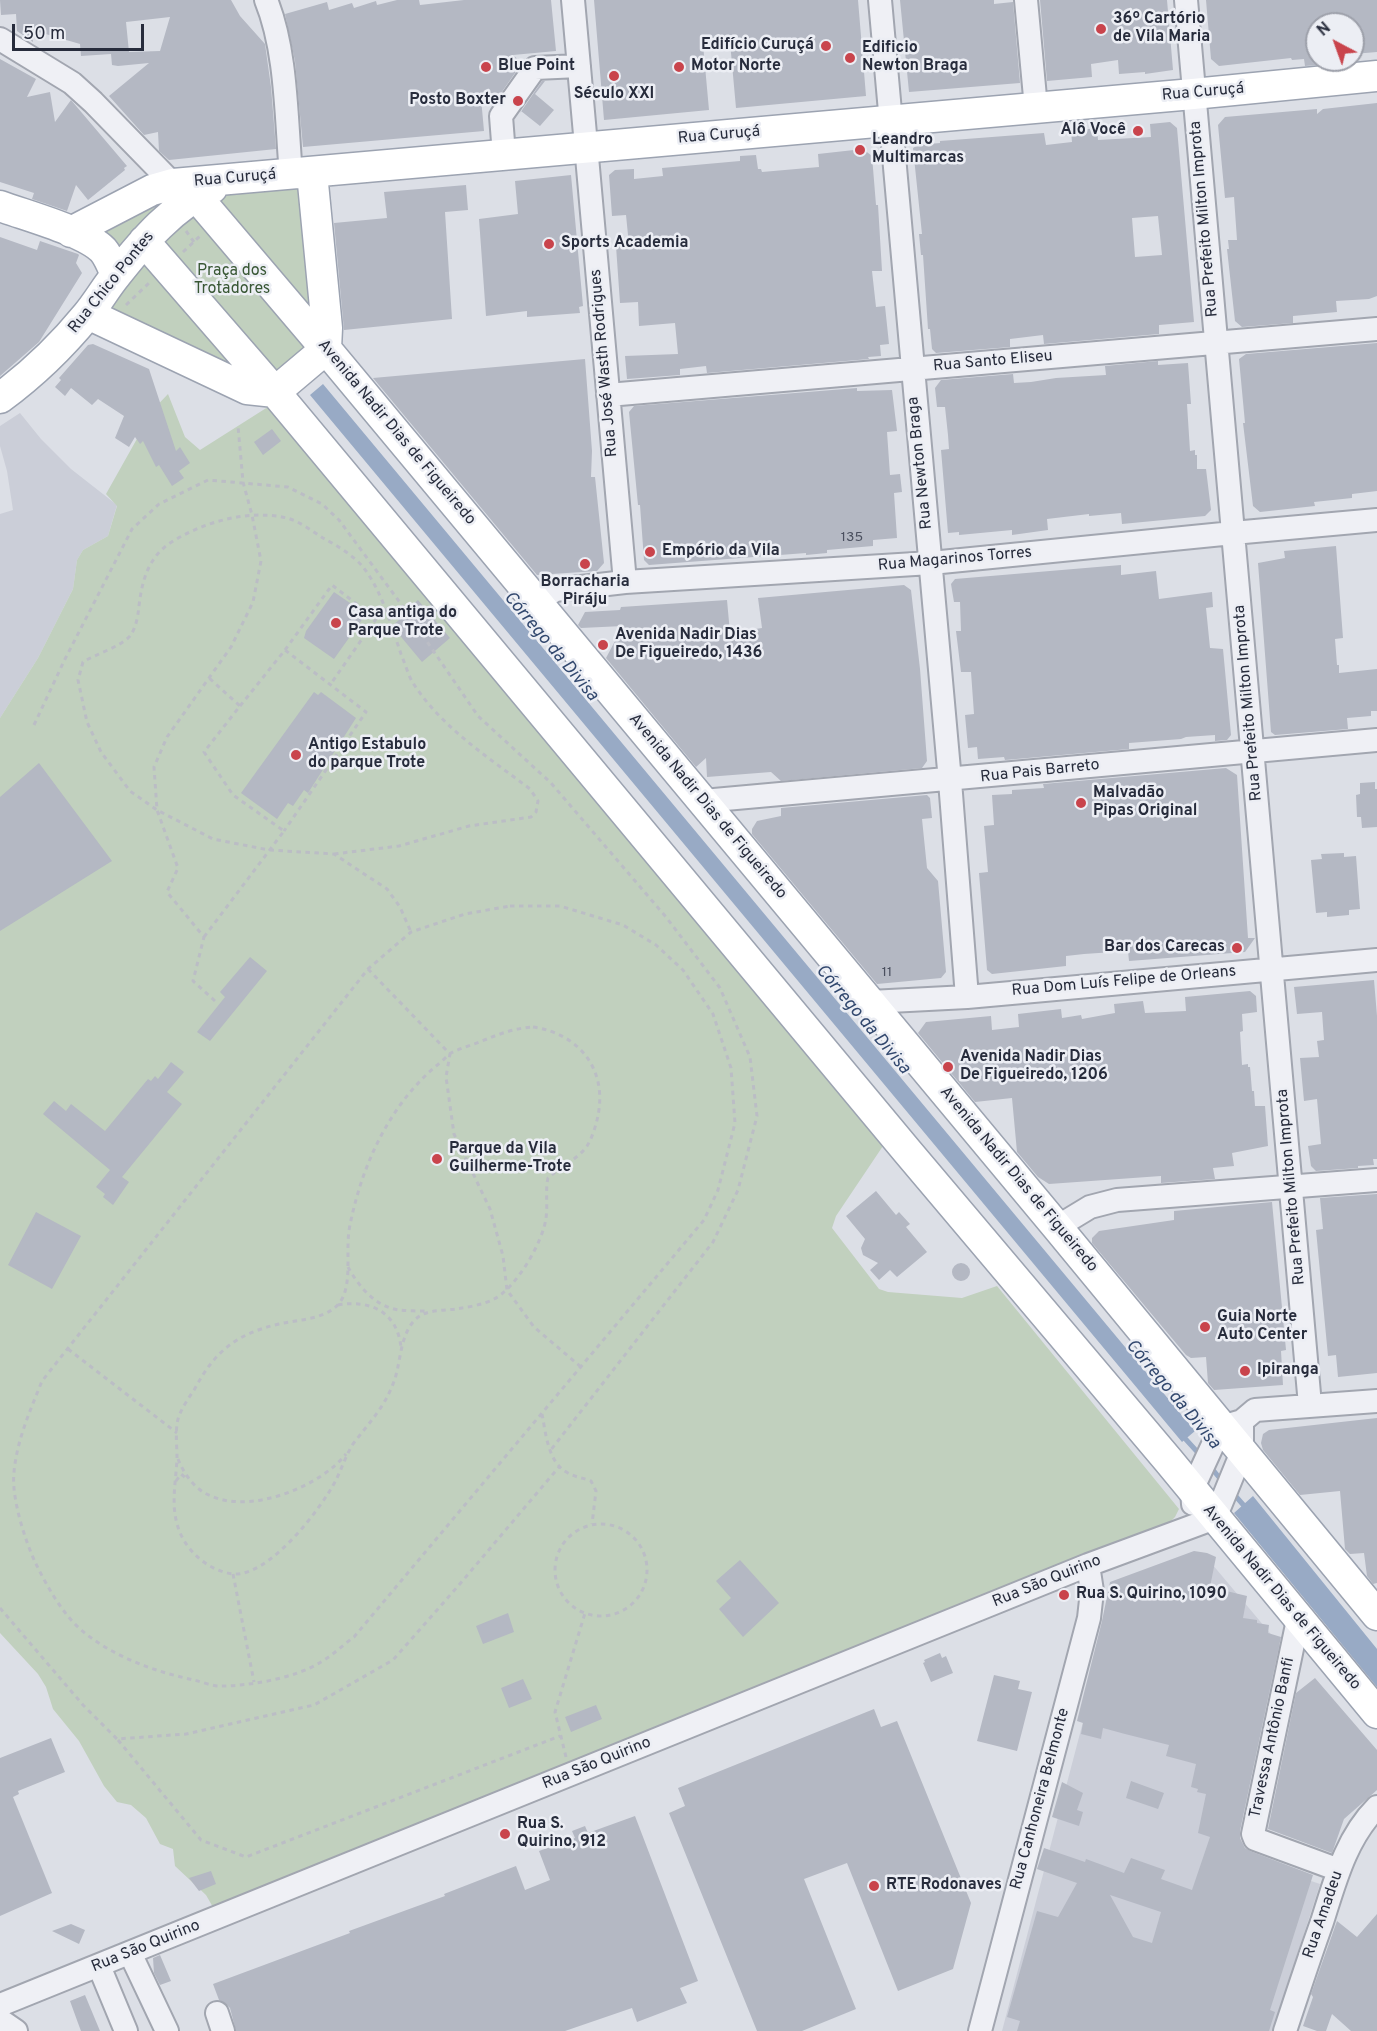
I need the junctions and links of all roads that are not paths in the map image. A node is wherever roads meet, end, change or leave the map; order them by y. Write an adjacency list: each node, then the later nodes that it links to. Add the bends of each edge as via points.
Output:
1 (266, 0): 14 (street, via 276,31)
2 (573, 0): 7 (street, Rua José Wasth Rodrigues)
3 (880, 0): 11 (street, Rua Newton Braga)
4 (1026, 0): 10 (street)
5 (1186, 0): 9 (street, Rua Prefeito Milton Improta)
6 (0, 39): 15 (street, Avenida Nadir Dias de Figueiredo, via 79,89)
7 (579, 66): 12 (street, Rua José Wasth Rodrigues); 13 (street, via 536,68 501,116)
8 (1377, 76): 9 (main road, Rua Curuçá)
9 (1193, 94): 10 (main road, Rua Curuçá); 22 (street, Rua Prefeito Milton Improta)
10 (1036, 108): 11 (main road, Rua Curuçá)
11 (891, 120): 12 (main road, Rua Curuçá); 24 (street, Rua Newton Braga)
12 (586, 148): 13 (main road, Rua Curuçá); 26 (street, Rua José Wasth Rodrigues)
13 (504, 155): 14 (main road, Rua Curuçá)
14 (301, 174): 15 (main road, Rua Curuçá, via 232,180); 23 (main road, via 327,328)
15 (184, 190): 17 (main road, Rua Curuçá, via 152,190); 18 (main road, Rua Chico Pontes); 23 (main road, Avenida Nadir Dias de Figueiredo)
16 (0, 206): 17 (main road)
17 (71, 232): 19 (main road, via 104,252)
18 (144, 241): 19 (main road, Rua Chico Pontes); 25 (main road, Avenida Nadir Dias de Figueiredo)
19 (116, 275): 20 (main road, Rua Chico Pontes)
20 (88, 314): 25 (main road, via 247,389); 27 (main road, Rua Chico Pontes, via 34,372)
21 (1377, 328): 22 (street, Rua Santo Eliseu)
22 (1216, 343): 24 (street, Rua Santo Eliseu); 29 (street, Rua Prefeito Milton Improta)
23 (326, 349): 25 (main road); 32 (main road, Avenida Nadir Dias de Figueiredo)
24 (912, 369): 26 (street, Rua Santo Eliseu); 30 (street, Rua Newton Braga)
25 (274, 392): 48 (main road, Avenida Nadir Dias de Figueiredo)
26 (608, 396): 31 (street, Rua José Wasth Rodrigues)
27 (0, 398)
28 (1377, 520): 29 (street, Rua Magarinos Torres)
29 (1233, 533): 30 (street, Rua Magarinos Torres); 34 (street, Rua Prefeito Milton Improta)
30 (931, 563): 31 (street, Rua Magarinos Torres); 35 (street, Rua Newton Braga)
31 (626, 582): 32 (street, Rua Magarinos Torres, via 555,590)
32 (537, 602): 36 (main road, Avenida Nadir Dias de Figueiredo)
33 (1377, 740): 34 (street, Rua Pais Barreto)
34 (1253, 750): 35 (street, Rua Pais Barreto); 38 (street, Rua Prefeito Milton Improta)
35 (950, 780): 36 (street, Rua Pais Barreto); 39 (street, Rua Newton Braga)
36 (703, 801): 40 (main road, Avenida Nadir Dias de Figueiredo)
37 (1377, 960): 38 (street, Rua Dom Luís Felipe de Orleans)
38 (1273, 969): 39 (street, Rua Dom Luís Felipe de Orleans); 42 (street, Rua Prefeito Milton Improta)
39 (967, 997): 40 (street, Rua Dom Luís Felipe de Orleans)
40 (870, 1002): 43 (main road, Avenida Nadir Dias de Figueiredo)
41 (1377, 1180): 42 (street)
42 (1292, 1187): 43 (street, via 1117,1200 1090,1207); 45 (street, Rua Prefeito Milton Improta)
43 (1057, 1227): 46 (main road, Avenida Nadir Dias de Figueiredo)
44 (1377, 1401): 45 (street)
45 (1310, 1405): 46 (street, via 1255,1410)
46 (1231, 1424): 47 (main road, Avenida Nadir Dias de Figueiredo); 48 (street)
47 (1242, 1452): 49 (street); 51 (main road, Avenida Nadir Dias de Figueiredo)
48 (1192, 1490): 49 (main road, Avenida Nadir Dias de Figueiredo)
49 (1205, 1521): 50 (street, Rua São Quirino); 52 (main road, Avenida Nadir Dias de Figueiredo)
50 (1088, 1566): 56 (street, Rua São Quirino); 63 (street, Rua Canhoneira Belmonte, via 1092,1591 1089,1618)
51 (1377, 1615)
52 (1298, 1620): 53 (main road, Avenida Nadir Dias de Figueiredo); 55 (street, Travessa Antônio Banfi, via 1253,1834 1255,1839)
53 (1377, 1713)
54 (1377, 1807): 55 (street, Rua Amadeu, via 1352,1841)
55 (1339, 1870): 64 (street, Rua Amadeu)
56 (130, 1953): 57 (street, Rua São Quirino); 62 (street)
57 (99, 1966): 58 (street, Rua São Quirino); 61 (street)
58 (0, 2005)
59 (0, 2020): 60 (street)
60 (16, 2031)
61 (126, 2031)
62 (167, 2031)
63 (980, 2031)
64 (1285, 2031)

